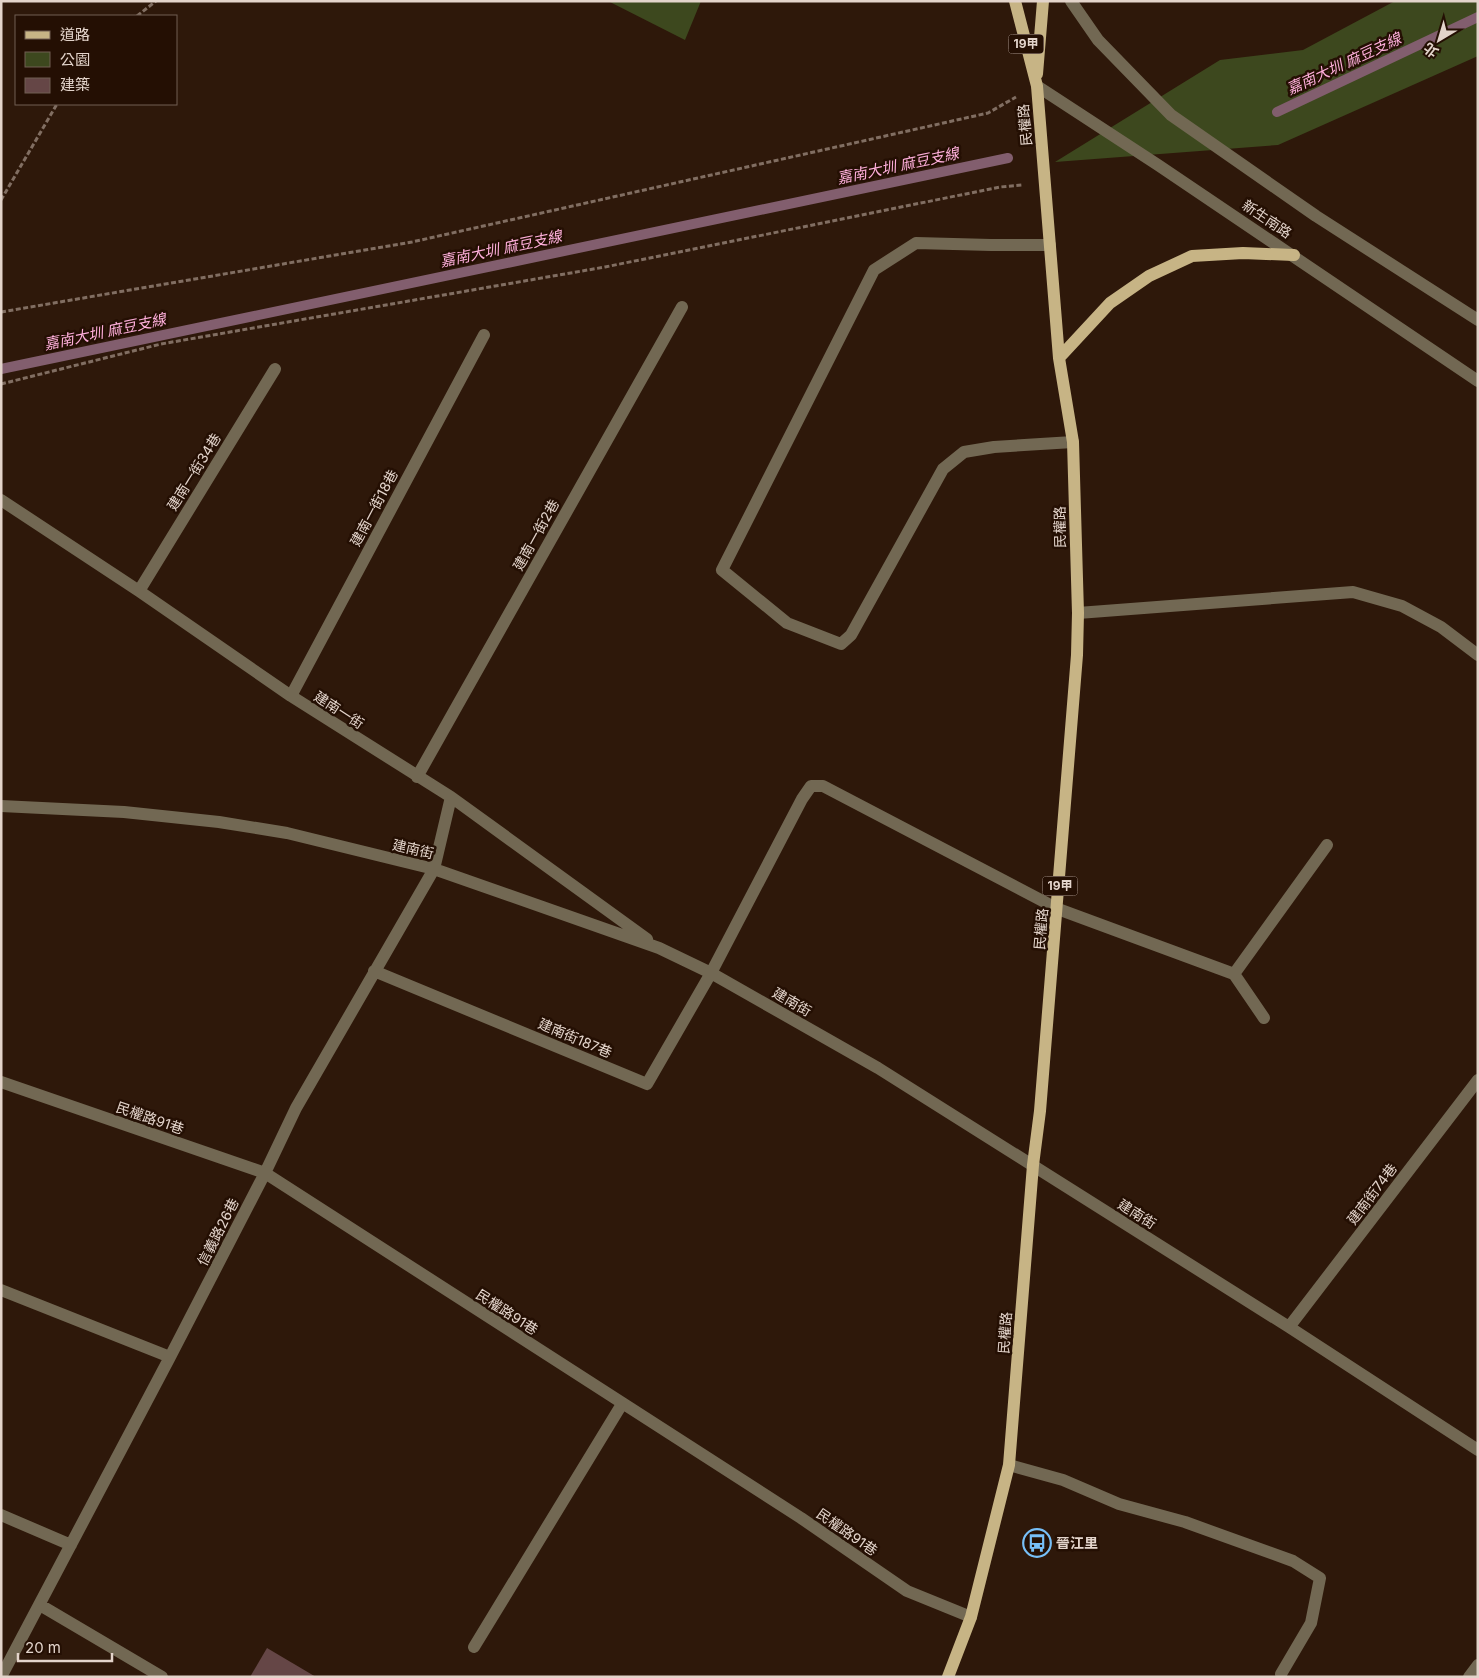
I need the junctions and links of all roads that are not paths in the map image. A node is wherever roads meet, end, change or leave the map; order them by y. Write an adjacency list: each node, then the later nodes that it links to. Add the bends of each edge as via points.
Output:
1 (1015, 1): 4 (main road, 19甲)
2 (1042, 1): 4 (main road, 19甲)
3 (1071, 1): 8 (street, via 1098,40 1171,115 1316,216)
4 (1037, 86): 5 (main road, 民權路 / 19甲); 6 (street, 新生南路)
5 (1050, 246): 10 (main road, 民權路 / 19甲); 13 (street, via 916,242 874,270 722,570 787,623 841,644 851,635 943,469 964,452)
6 (1294, 255): 10 (main road, via 1192,256 1149,276 1110,303); 12 (street, 新生南路)
7 (682, 307): 19 (street, 建南一街2巷)
8 (1478, 320)
9 (484, 335): 18 (street, 建南一街18巷)
10 (1059, 358): 13 (main road, 民權路 / 19甲)
11 (276, 369): 15 (street, 建南一街34巷)
12 (1478, 381)
13 (1073, 442): 16 (main road, 民權路 / 19甲)
14 (1, 500): 15 (street, 建南一街)
15 (139, 591): 18 (street, 建南一街)
16 (1078, 613): 17 (street, via 1353,592 1402,606 1441,627); 24 (main road, 民權路 / 19甲, via 1078,655)
17 (1478, 655)
18 (291, 696): 19 (street, 建南一街)
19 (417, 777): 20 (street, 建南一街)
20 (451, 797): 23 (street, 信義路26巷); 25 (street, 建南一街)
21 (1, 806): 23 (street, 建南街, via 124,812 219,822 287,833)
22 (1327, 845): 28 (street)
23 (434, 869): 25 (street, 建南街); 26 (street, 信義路26巷)
24 (1058, 909): 27 (street, via 824,786 811,786); 28 (street); 32 (main road, 民權路 / 19甲)
25 (659, 948): 27 (street, 建南街)
26 (374, 970): 27 (street, 建南街187巷, via 647,1084); 33 (street, 信義路26巷, via 296,1108)
27 (711, 973): 32 (street, 建南街, via 878,1068)
28 (1234, 974): 29 (street)
29 (1264, 1018)
30 (1478, 1080): 35 (street, 建南街74巷)
31 (1, 1082): 33 (street, 民權路91巷)
32 (1033, 1165): 35 (street, 建南街); 39 (main road, 民權路 / 19甲)
33 (265, 1173): 36 (street, 信義路26巷); 37 (street, 民權路91巷)
34 (1, 1290): 36 (street)
35 (1289, 1327): 38 (street, 建南街)
36 (170, 1357): 41 (street, 信義路26巷)
37 (622, 1404): 43 (street, 民權路91巷, via 801,1518 907,1591); 44 (street)
38 (1478, 1450)
39 (1009, 1465): 43 (main road, 民權路 / 19甲); 46 (street, via 1063,1480 1119,1504 1185,1522 1293,1562 1320,1578 1311,1623)
40 (1, 1515): 41 (street)
41 (71, 1544): 42 (street, 信義路26巷)
42 (40, 1605): 47 (street, 信義路26巷); 48 (street)
43 (972, 1617): 49 (main road, 民權路 / 19甲)
44 (474, 1647)
45 (1478, 1665): 50 (street)
46 (1281, 1674)
47 (2, 1677)
48 (162, 1677)
49 (948, 1677)
50 (1469, 1677)

